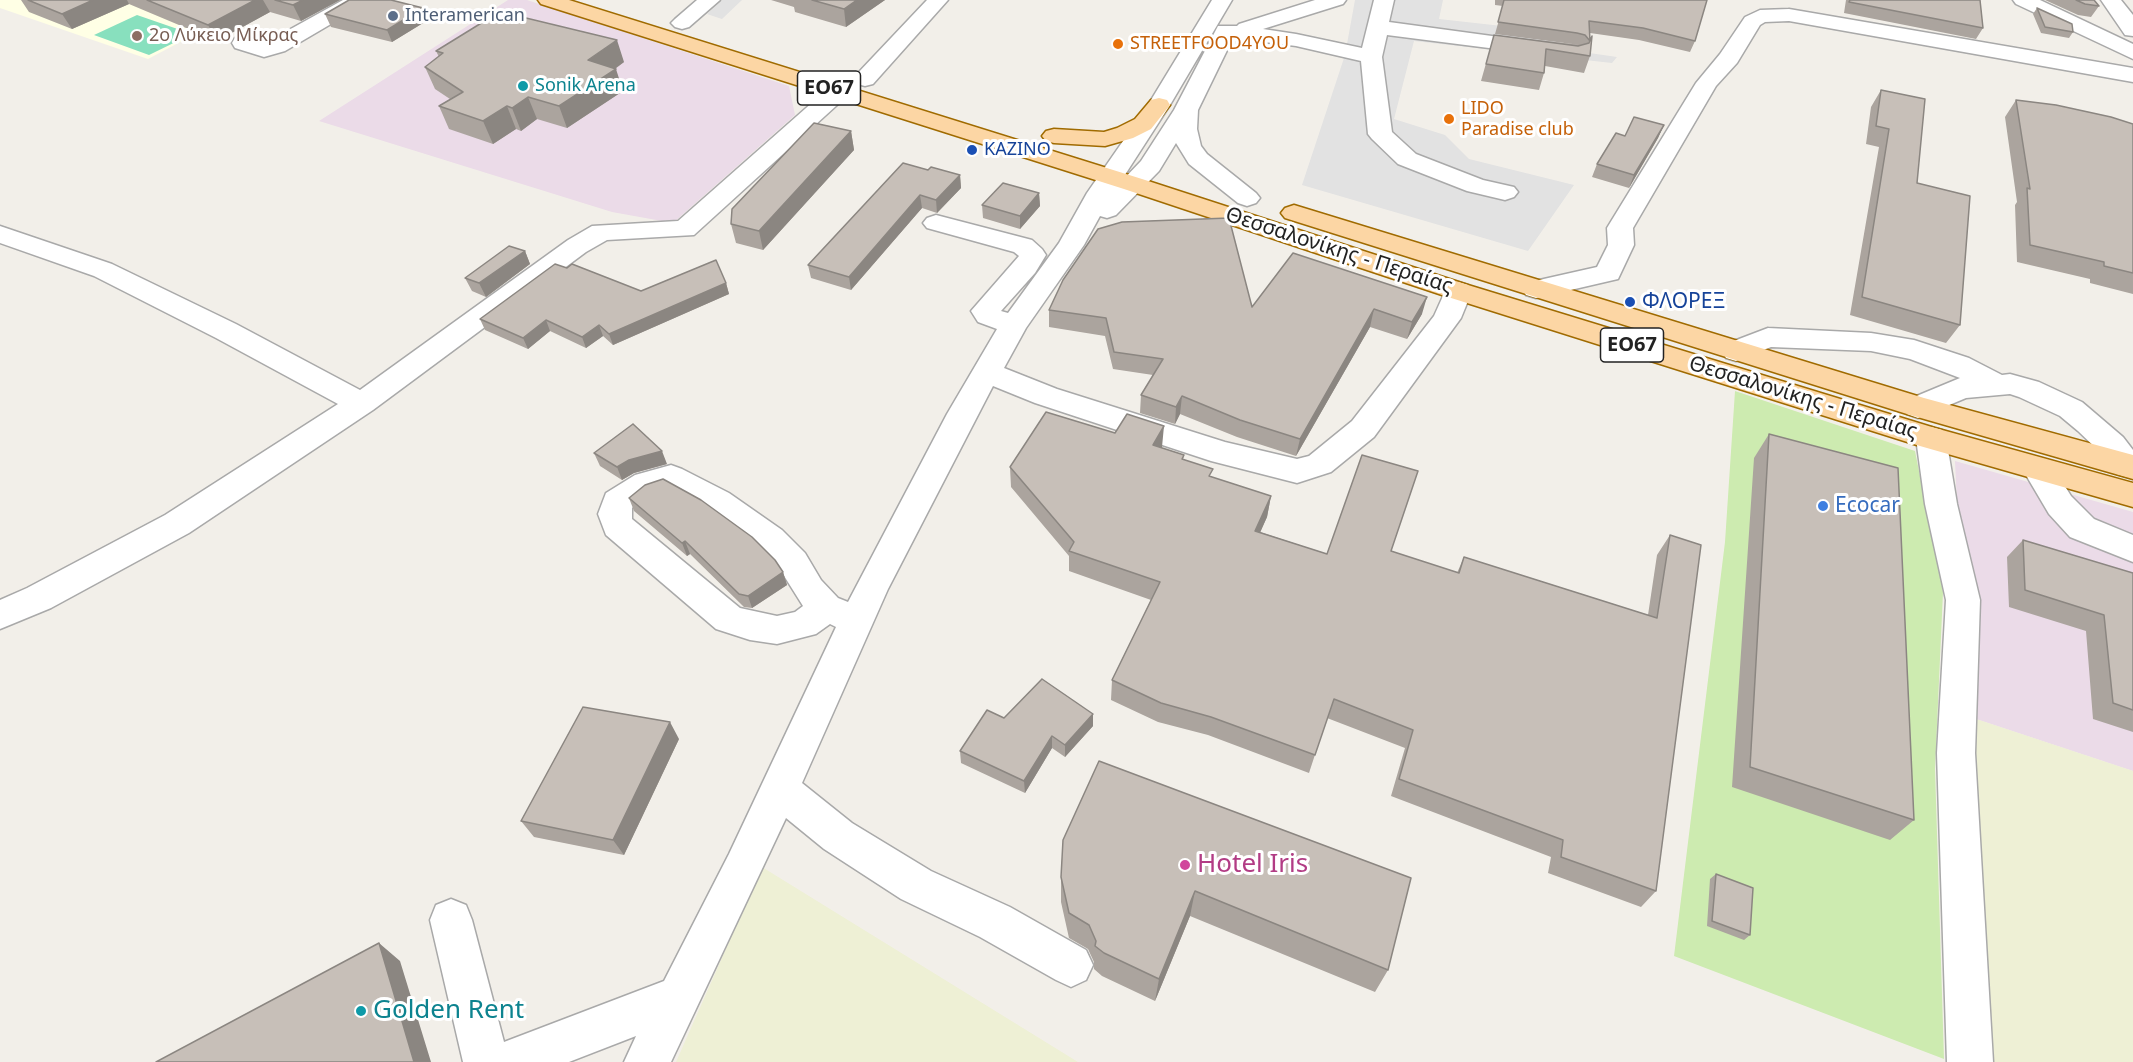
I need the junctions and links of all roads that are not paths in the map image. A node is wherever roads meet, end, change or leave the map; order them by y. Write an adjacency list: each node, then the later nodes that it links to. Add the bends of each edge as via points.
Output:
1 (358, 0): 16 (street, via 277,46 264,50)
2 (548, 0): 22 (main road, Θεσσαλονίκης - Περαίας / ΕΟ67)
3 (605, 0): 12 (main road, Θεσσαλονίκης - Περαίας / ΕΟ67)
4 (676, 0): 11 (street)
5 (938, 0): 21 (street)
6 (1336, 0): 15 (street, via 1254,27)
7 (1384, 0): 13 (street)
8 (2023, 0): 18 (street)
9 (2111, 0): 14 (street)
10 (1231, 3): 15 (street); 23 (street)
11 (706, 4): 12 (street)
12 (682, 23): 21 (main road, Θεσσαλονίκης - Περαίας / ΕΟ67)
13 (1377, 27): 17 (street); 19 (street)
14 (2133, 30)
15 (1226, 31): 19 (street, via 1296,40); 24 (street)
16 (243, 43)
17 (1551, 50)
18 (2133, 52)
19 (1371, 57): 27 (street, via 1380,134 1407,159 1476,186)
20 (2133, 75): 31 (street, via 1789,15 1761,16 1752,21 1729,58 1707,83 1620,228 1622,245 1608,273)
21 (865, 79): 25 (main road, Θεσσαλονίκης - Περαίας / ΕΟ67)
22 (839, 91): 26 (main road, Θεσσαλονίκης - Περαίας / ΕΟ67); 37 (street, via 685,230 601,232)
23 (1159, 105): 25 (main road, via 1143,124 1105,139); 26 (street)
24 (1186, 110): 26 (street); 28 (street, via 1189,146 1208,169)
25 (1054, 136): 26 (main road, Θεσσαλονίκης - Περαίας / ΕΟ67)
26 (1129, 171): 28 (main road, Θεσσαλονίκης - Περαίας / ΕΟ67); 32 (main road, Θεσσαλονίκης - Περαίας / ΕΟ67); 33 (street)
27 (1505, 192)
28 (1247, 198): 31 (main road, Θεσσαλονίκης - Περαίας / ΕΟ67)
29 (936, 223): 33 (street, via 1023,246 1034,255 985,311 988,316)
30 (0, 234): 37 (street, via 103,270)
31 (1536, 289): 34 (main road, Θεσσαλονίκης - Περαίας / ΕΟ67)
32 (1458, 291): 35 (street, via 1447,318 1363,429 1320,464 1298,471 1222,453 1046,396); 38 (main road, Θεσσαλονίκης - Περαίας / ΕΟ67)
33 (1014, 325): 35 (street)
34 (1736, 351): 36 (street, via 1768,337 1871,342 1914,350 1959,365); 38 (main road, Θεσσαλονίκης - Περαίας / ΕΟ67)
35 (986, 372): 43 (street)
36 (1998, 385): 38 (street, via 1961,388); 39 (street, via 2030,389 2071,409)
37 (362, 403): 44 (street, via 177,524)
38 (1924, 422): 39 (main road, Θεσσαλονίκης - Περαίας / ΕΟ67); 40 (main road, Θεσσαλονίκης - Περαίας / ΕΟ67); 52 (street, via 1963,600 1956,753)
39 (2131, 467)
40 (2039, 470): 41 (main road, Θεσσαλονίκης - Περαίας / ΕΟ67); 42 (street, via 2060,506 2082,528)
41 (2133, 495)
42 (2133, 549)
43 (841, 614): 43 (street, via 809,590 793,562 770,539 680,481 671,477 646,483 617,502 614,514 618,526 728,619 777,630); 45 (street)
44 (0, 615)
45 (780, 789): 47 (street, via 838,836 916,885 995,922); 48 (street)
46 (452, 920): 49 (street)
47 (1071, 965)
48 (680, 997): 50 (street); 51 (street)
49 (486, 1062)
50 (511, 1062)
51 (647, 1062)
52 (1970, 1062)

